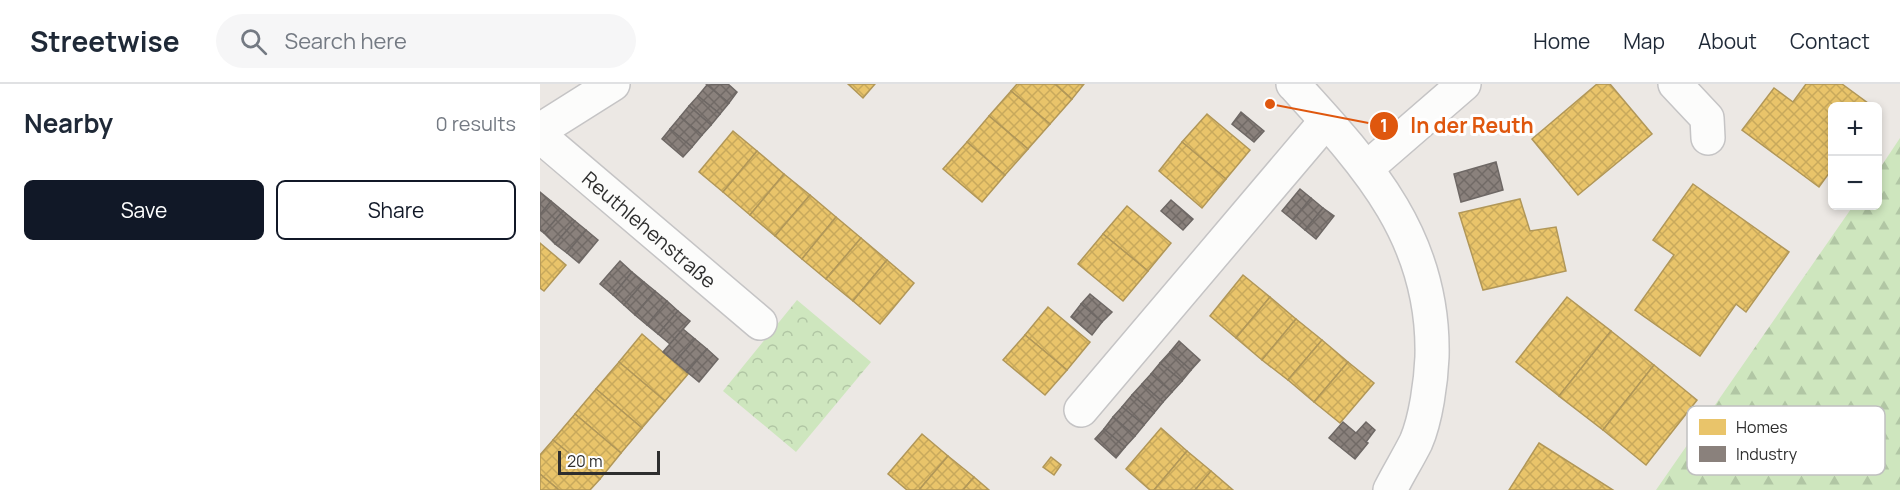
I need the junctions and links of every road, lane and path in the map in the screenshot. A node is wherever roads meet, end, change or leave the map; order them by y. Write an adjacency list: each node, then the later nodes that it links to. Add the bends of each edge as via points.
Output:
1 (613, 84): 6 (street)
2 (1293, 84): 5 (street)
3 (1464, 84): 9 (street)
4 (1675, 84): 8 (street, via 1707,118)
5 (1326, 121): 9 (street); 11 (street)
6 (540, 130)
7 (540, 136): 10 (street, Reuthlehenstraße)
8 (1708, 138)
9 (1367, 168): 12 (street, via 1406,230 1426,285 1432,332 1431,382 1417,440)
10 (760, 323)
11 (1081, 410)
12 (1389, 490)

